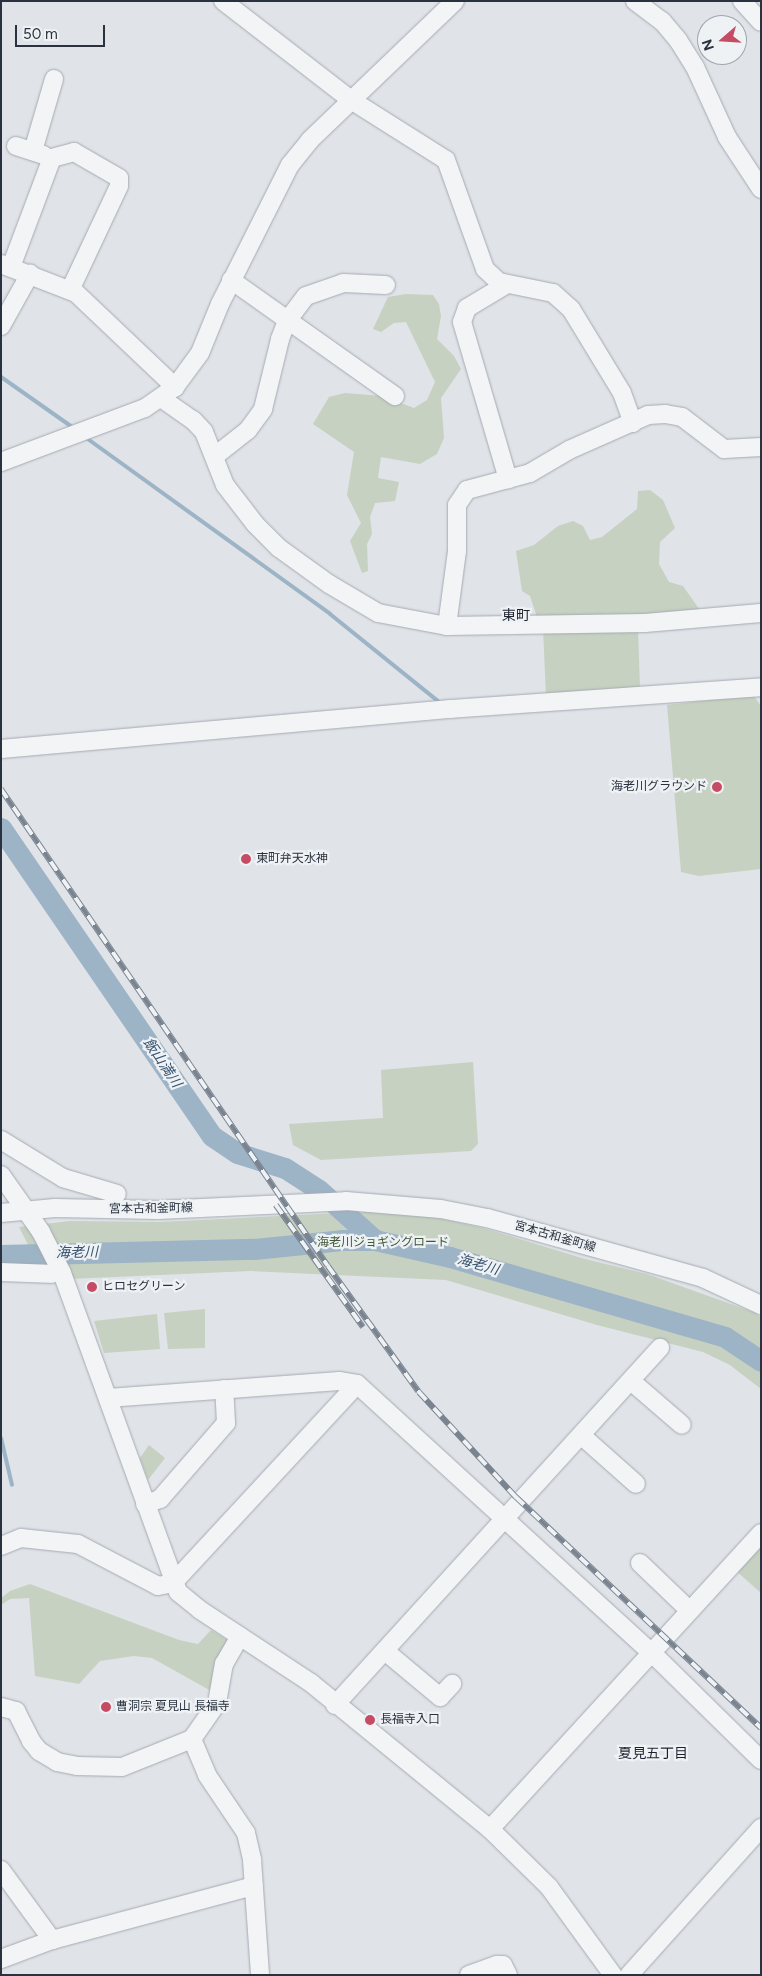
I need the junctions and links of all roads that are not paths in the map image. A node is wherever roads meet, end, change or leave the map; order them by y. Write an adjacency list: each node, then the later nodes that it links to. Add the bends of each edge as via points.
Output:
1 (223, 1): 7 (street)
2 (455, 1): 7 (street)
3 (635, 1): 11 (street, via 662,21 678,40 695,67 727,137)
4 (742, 1): 5 (street)
5 (761, 22)
6 (54, 79): 9 (street)
7 (351, 100): 14 (street, via 310,140 290,165); 15 (street, via 446,160 485,269)
8 (16, 146): 9 (street)
9 (33, 152): 10 (street)
10 (52, 158): 12 (street); 17 (street, via 74,152 119,178 119,186)
11 (761, 189)
12 (6, 266): 13 (street)
13 (30, 274): 17 (street); 19 (street)
14 (231, 280): 18 (street); 20 (street, via 200,353)
15 (507, 284): 22 (street, via 553,293 571,309 622,393); 26 (street, via 468,308 462,322)
16 (386, 285): 18 (street, via 343,283 306,296)
17 (70, 290): 20 (street, via 113,325)
18 (287, 320): 21 (street); 24 (street, via 263,409 248,430)
19 (1, 326)
20 (168, 392): 24 (street, via 193,420); 25 (street, via 145,408)
21 (395, 396)
22 (633, 423): 23 (street, via 648,415 682,417 724,449); 26 (street, via 570,450 530,473)
23 (761, 447)
24 (215, 456): 28 (street, via 225,485 255,524 279,548 329,584 378,613)
25 (1, 462)
26 (508, 479): 28 (street, via 467,490 461,495 457,505 457,551)
27 (761, 613): 28 (street, via 645,623)
28 (447, 626)
29 (761, 687): 30 (street, via 430,711)
30 (1, 748)
31 (1, 1140): 33 (street, via 63,1178)
32 (1, 1175): 34 (street)
33 (117, 1194)
34 (25, 1209): 35 (street, 宮本古和釜町線); 36 (street, via 47,1242); 38 (street, 宮本古和釜町線, via 149,1210 340,1201 441,1208 703,1278)
35 (1, 1213)
36 (55, 1270): 37 (street); 43 (street)
37 (1, 1272)
38 (761, 1305)
39 (660, 1348): 40 (street)
40 (631, 1381): 44 (street); 45 (street)
41 (357, 1384): 42 (street, via 340,1381); 48 (street); 52 (street)
42 (224, 1390): 43 (street); 47 (street, via 226,1423 160,1498)
43 (108, 1398): 47 (street)
44 (682, 1425)
45 (582, 1436): 46 (street); 48 (street)
46 (636, 1484)
47 (145, 1504): 52 (street)
48 (506, 1519): 55 (street); 56 (street)
49 (761, 1533): 53 (street)
50 (1, 1546): 52 (street, via 21,1538 78,1544 158,1586)
51 (640, 1563): 53 (street)
52 (173, 1583): 54 (street, via 191,1604)
53 (690, 1611): 56 (street)
54 (240, 1636): 58 (street, via 297,1673); 60 (street, via 224,1664 217,1703)
55 (385, 1650): 57 (street, via 440,1697); 58 (street)
56 (652, 1652): 61 (street); 63 (street)
57 (452, 1684)
58 (335, 1705): 63 (street)
59 (1, 1706): 60 (street, via 16,1711 39,1751 57,1762 77,1766 122,1767)
60 (192, 1739): 65 (street, via 207,1775 246,1833)
61 (761, 1760)
62 (761, 1828): 72 (street)
63 (490, 1829): 71 (street, via 549,1887)
64 (1, 1870): 66 (street)
65 (254, 1886): 66 (street); 68 (street)
66 (52, 1940): 67 (street)
67 (1, 1959)
68 (260, 1975)
69 (469, 1975): 70 (street, via 503,1965)
70 (508, 1975)
71 (612, 1975)
72 (629, 1975)

